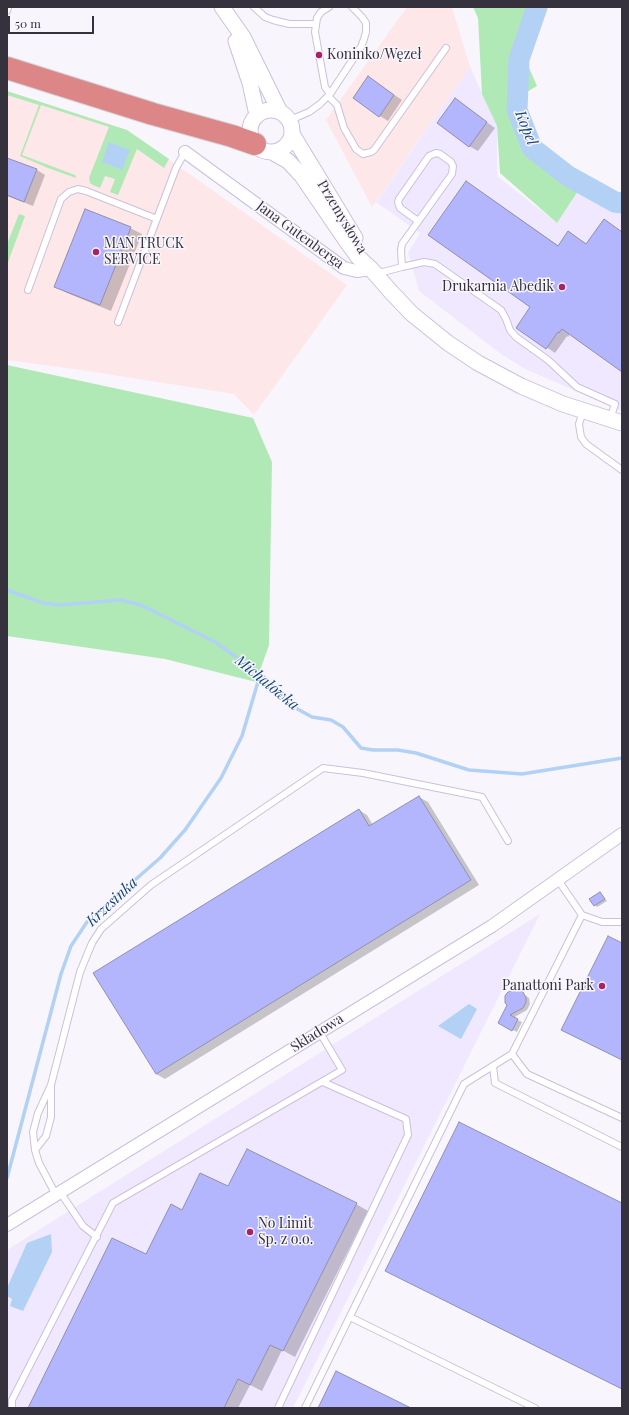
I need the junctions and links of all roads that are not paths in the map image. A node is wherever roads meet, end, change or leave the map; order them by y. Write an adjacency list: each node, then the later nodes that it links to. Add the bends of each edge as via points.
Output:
1 (222, 7): 9 (street, Przemysłowa, via 243,37); 10 (street, Przemysłowa, via 248,76 254,100)
2 (254, 7): 5 (lane, via 265,17 273,20 289,24)
3 (329, 7): 5 (lane, via 322,12)
4 (352, 7): 8 (lane, via 366,24 366,32)
5 (315, 24): 8 (lane, via 325,87)
6 (446, 48): 8 (lane, via 371,152 363,154 356,149 346,132 337,105)
7 (7, 68): 10 (highway, via 153,114)
8 (329, 95): 9 (lane, via 315,109)
9 (287, 122): 10 (street, via 268,110); 10 (street, via 290,141 279,150); 15 (street, Przemysłowa, via 366,255)
10 (253, 135): 15 (street, Przemysłowa, via 288,161 302,176 344,239)
11 (185, 152): 12 (lane, via 176,168); 15 (street, Jana Gutenberga, via 344,268 357,271)
12 (157, 219): 16 (lane, via 86,190 68,192 61,199); 17 (lane)
13 (418, 221): 13 (lane, via 452,174 451,162 440,154 429,156 398,202 400,208); 14 (lane, via 402,244)
14 (402, 268): 15 (lane, via 384,272); 19 (lane, via 424,262 435,264 501,310 516,337 548,360 577,387 615,404)
15 (371, 270): 18 (street, via 412,314 464,354 521,386)
16 (28, 290)
17 (118, 322)
18 (583, 411): 19 (street); 20 (lane, via 579,424 581,437 586,444)
19 (616, 421)
20 (622, 470)
21 (622, 834): 23 (street, Składowa)
22 (508, 841): 30 (lane, via 482,797 363,773 323,768 151,885 101,929 80,972)
23 (558, 880): 24 (lane); 26 (street, Składowa, via 492,926)
24 (582, 915): 25 (lane, via 602,922); 27 (lane)
25 (622, 922)
26 (319, 1032): 29 (lane, via 342,1070); 34 (street, Składowa)
27 (512, 1054): 28 (lane); 31 (lane, via 527,1074)
28 (493, 1066): 32 (lane, via 495,1083); 37 (lane, via 464,1084)
29 (323, 1082): 36 (lane, via 113,1203); 39 (lane, via 406,1119 408,1135)
30 (51, 1085): 33 (lane, via 38,1112 33,1132); 33 (lane, via 51,1117 46,1136)
31 (622, 1118)
32 (622, 1147)
33 (36, 1150): 34 (lane, via 39,1163)
34 (58, 1194): 35 (street, Składowa); 36 (lane, via 83,1226)
35 (7, 1225)
36 (97, 1237): 38 (lane, via 12,1400)
37 (350, 1317): 40 (lane); 41 (lane)
38 (12, 1408)
39 (278, 1408)
40 (305, 1408)
41 (535, 1408)

